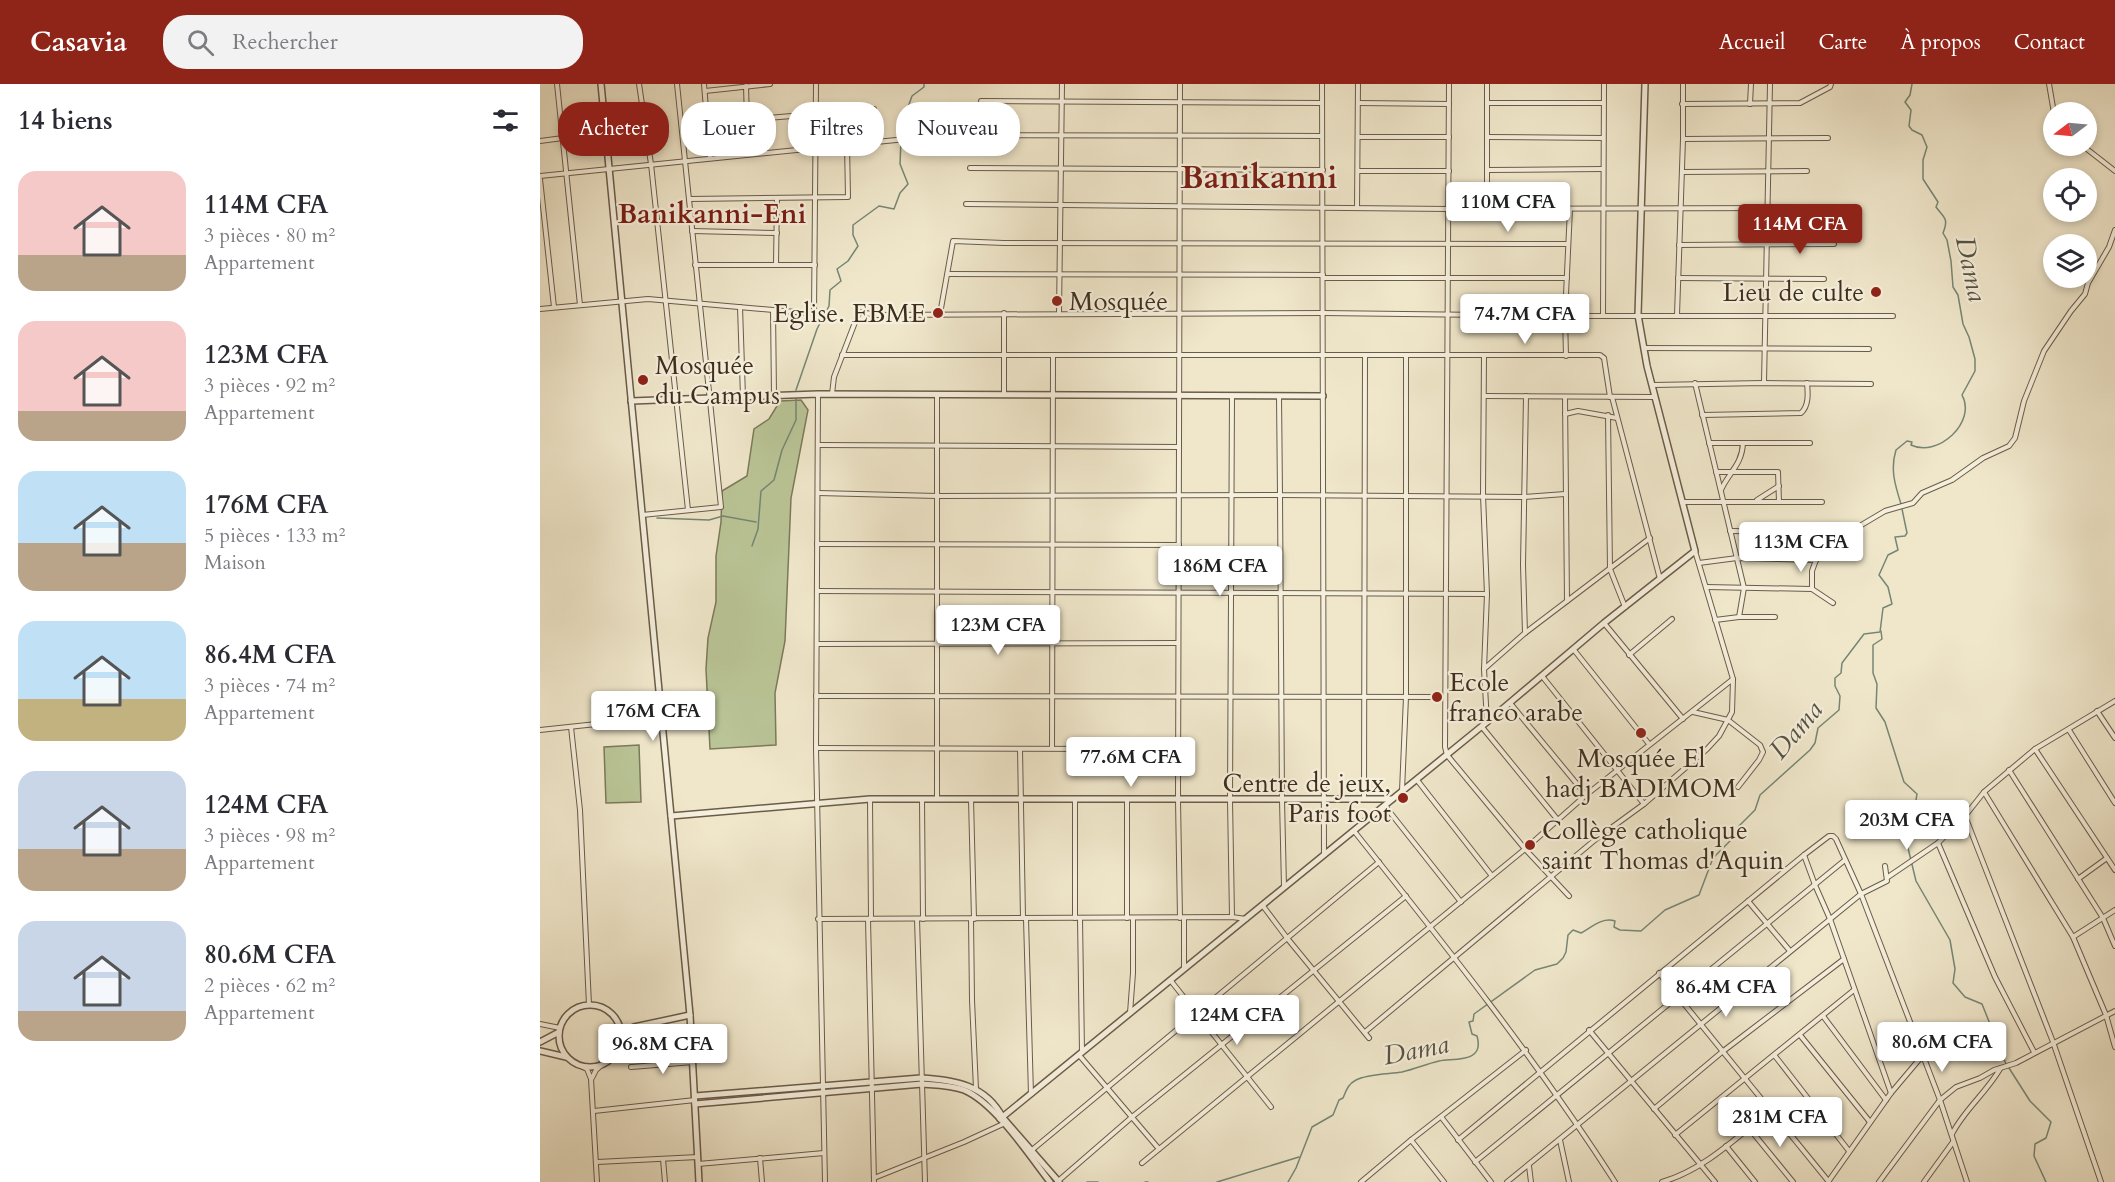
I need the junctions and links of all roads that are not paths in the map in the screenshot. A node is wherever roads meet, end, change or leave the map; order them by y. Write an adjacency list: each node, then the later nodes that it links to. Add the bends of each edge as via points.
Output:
1 (557, 84): 25 (street)
2 (601, 84): 60 (street)
3 (639, 84): 59 (street)
4 (677, 84): 58 (street)
5 (704, 84): 22 (street)
6 (770, 84): 21 (street)
7 (816, 84): 28 (street)
8 (1062, 84): 24 (street)
9 (1180, 84): 29 (street)
10 (1322, 84): 31 (street)
11 (1358, 84): 32 (street)
12 (1449, 84): 35 (street)
13 (1487, 84): 33 (street)
14 (1604, 84): 34 (street)
15 (1645, 84): 90 (street)
16 (1683, 84): 36 (street)
17 (1751, 84): 37 (street)
18 (1770, 84): 38 (street)
19 (1831, 84): 38 (street, via 1800,103)
20 (2049, 84): 30 (street)
21 (746, 86): 22 (street); 27 (street)
22 (705, 91): 26 (street)
23 (981, 101): 24 (street)
24 (1061, 101): 29 (street); 39 (street)
25 (559, 102)
26 (706, 102)
27 (746, 102)
28 (816, 102)
29 (1179, 102): 31 (street); 40 (street)
30 (2052, 102)
31 (1322, 103): 41 (street)
32 (1358, 103): 35 (street); 42 (street)
33 (1487, 103): 34 (street); 44 (street)
34 (1603, 103): 46 (street)
35 (1449, 104): 43 (street)
36 (1682, 104): 37 (street); 49 (street)
37 (1750, 104): 38 (street)
38 (1769, 104): 45 (street)
39 (1061, 135): 40 (street); 51 (street, via 926,135); 63 (street)
40 (1179, 135): 41 (street); 64 (street)
41 (1323, 136): 65 (street)
42 (1358, 137): 43 (street); 67 (street)
43 (1449, 137): 68 (street)
44 (1487, 137): 46 (street); 66 (street)
45 (1769, 137): 47 (street); 49 (street); 69 (street)
46 (1603, 138): 62 (street)
47 (1828, 138)
48 (558, 139): 50 (street)
49 (1683, 139): 72 (street)
50 (540, 141)
51 (884, 141)
52 (564, 156): 73 (street)
53 (729, 156): 57 (street)
54 (816, 156): 76 (street)
55 (847, 156): 76 (street, via 848,197)
56 (2096, 156): 71 (street)
57 (710, 158): 58 (street)
58 (685, 160): 59 (street); 77 (street)
59 (651, 164): 60 (street); 115 (street)
60 (609, 168): 73 (street); 114 (street)
61 (970, 168): 63 (street)
62 (1603, 169): 66 (street); 89 (street)
63 (1060, 170): 64 (street); 79 (street)
64 (1179, 170): 65 (street); 80 (street)
65 (1323, 170): 81 (street)
66 (1487, 170): 83 (street)
67 (1358, 171): 68 (street); 82 (street)
68 (1449, 171): 87 (street)
69 (1768, 171): 70 (street); 72 (street); 85 (street)
70 (1808, 171)
71 (2115, 171)
72 (1682, 172): 84 (street)
73 (566, 173): 74 (street); 117 (street)
74 (540, 177): 118 (street)
75 (777, 198): 76 (street); 77 (street); 93 (street)
76 (815, 198): 104 (street)
77 (689, 199): 92 (street)
78 (966, 204): 79 (street)
79 (1060, 206): 80 (street); 94 (street)
80 (1179, 206): 81 (street); 95 (street)
81 (1323, 207): 82 (street); 96 (street)
82 (1357, 208): 87 (street)
83 (1487, 208): 87 (street); 88 (street)
84 (1681, 208): 85 (street); 90 (street); 101 (street)
85 (1768, 208): 86 (street); 99 (street)
86 (1817, 208)
87 (1449, 209): 97 (street)
88 (1569, 209): 89 (street); 98 (street)
89 (1604, 209): 90 (street); 133 (street)
90 (1642, 209): 130 (street)
91 (2115, 230): 209 (street, via 2085,294 2044,351 2009,446 1922,493 1912,503 1885,511)
92 (692, 231): 93 (street); 102 (street)
93 (777, 232): 103 (street)
94 (1059, 242): 95 (street); 105 (street, via 953,241); 106 (street)
95 (1180, 242): 96 (street); 107 (street)
96 (1323, 243): 97 (street); 108 (street)
97 (1448, 244): 98 (street); 109 (street)
98 (1568, 244): 111 (street)
99 (1766, 244): 100 (street); 101 (street); 112 (street)
100 (1834, 244)
101 (1679, 245): 110 (street)
102 (695, 265): 103 (street); 116 (street)
103 (776, 265): 104 (street)
104 (815, 265): 123 (street)
105 (948, 274): 106 (street); 127 (street)
106 (1059, 274): 107 (street); 125 (street)
107 (1179, 274): 108 (street); 128 (street)
108 (1323, 276): 109 (street); 126 (street)
109 (1448, 278): 111 (street); 129 (street)
110 (1678, 278): 112 (street); 131 (street)
111 (1567, 279): 132 (street)
112 (1766, 279): 113 (street); 134 (street)
113 (1824, 279)
114 (621, 301): 115 (street); 117 (street); 172 (street)
115 (667, 301): 116 (street); 171 (street)
116 (699, 303): 119 (street); 170 (street)
117 (580, 305): 118 (street)
118 (554, 307): 120 (street)
119 (740, 307): 121 (street); 166 (street)
120 (540, 309)
121 (773, 310): 122 (street); 160 (street)
122 (807, 313)
123 (814, 313)
124 (1004, 313): 125 (street); 127 (street); 140 (street)
125 (1059, 313): 128 (street)
126 (1323, 313): 128 (street); 129 (street); 142 (street)
127 (940, 314): 139 (street, via 859,312)
128 (1178, 314): 141 (street)
129 (1448, 315): 132 (street); 145 (street)
130 (1638, 315): 131 (street); 133 (street); 136 (street)
131 (1677, 315): 134 (street)
132 (1565, 316): 133 (street); 148 (street)
133 (1603, 316)
134 (1765, 316): 135 (street); 137 (street)
135 (1893, 316)
136 (1643, 348): 137 (street); 153 (street)
137 (1765, 349): 138 (street); 150 (street)
138 (1869, 349)
139 (842, 355): 140 (street); 155 (street)
140 (1004, 355): 147 (street); 157 (street)
141 (1179, 355): 142 (street); 147 (street); 159 (street)
142 (1323, 355): 143 (street); 163 (street)
143 (1365, 355): 144 (street); 195 (street)
144 (1406, 355): 145 (street); 196 (street)
145 (1448, 355): 146 (street); 197 (street)
146 (1484, 355): 148 (street); 164 (street)
147 (1053, 356): 158 (street)
148 (1566, 356): 168 (street, via 1602,356)
149 (1695, 383): 150 (street); 153 (street); 175 (street)
150 (1764, 383): 151 (street)
151 (1807, 383): 152 (street); 175 (street, via 1807,402 1801,413)
152 (1871, 384)
153 (1653, 385): 169 (street)
154 (818, 394): 155 (street); 160 (street); 180 (street)
155 (832, 394): 156 (street)
156 (937, 395): 157 (street); 181 (street)
157 (1004, 395): 158 (street)
158 (1053, 395): 159 (street); 182 (street)
159 (1179, 395): 161 (street); 183 (street)
160 (774, 396): 166 (street)
161 (1232, 396): 162 (street); 189 (street)
162 (1279, 396): 163 (street); 193 (street)
163 (1323, 396): 194 (street)
164 (1485, 396): 165 (street); 198 (street)
165 (1526, 396): 167 (street); 200 (street)
166 (742, 397): 170 (street)
167 (1565, 397): 168 (street); 173 (street)
168 (1611, 397): 169 (street); 176 (street)
169 (1655, 397): 204 (street)
170 (710, 398): 171 (street); 206 (street, via 721,507)
171 (677, 399): 172 (street); 206 (street)
172 (631, 400): 207 (street)
173 (1566, 414): 174 (street, via 1578,411); 190 (street)
174 (1608, 415): 176 (street); 219 (street)
175 (1702, 415): 177 (street)
176 (1617, 418): 210 (street)
177 (1709, 443): 178 (street); 184 (street)
178 (1743, 443): 179 (street); 185 (street)
179 (1810, 443)
180 (818, 445): 181 (street); 188 (street)
181 (937, 446): 182 (street); 199 (street)
182 (1053, 446): 183 (street); 191 (street)
183 (1179, 447): 192 (street)
184 (1716, 472): 185 (street); 187 (street)
185 (1733, 472): 186 (street, via 1778,472); 187 (street)
186 (1779, 485): 202 (street); 203 (street)
187 (1720, 490): 201 (street)
188 (818, 493): 199 (street); 211 (street)
189 (1232, 494): 192 (street); 193 (street); 228 (street)
190 (1565, 494): 200 (street); 235 (street)
191 (1053, 495): 192 (street); 199 (street); 213 (street)
192 (1179, 495): 214 (street)
193 (1280, 495): 194 (street); 229 (street)
194 (1323, 495): 195 (street); 230 (street)
195 (1364, 495): 196 (street); 231 (street)
196 (1406, 495): 197 (street); 232 (street)
197 (1447, 495): 198 (street); 233 (street)
198 (1483, 495): 200 (street); 234 (street)
199 (937, 496): 212 (street)
200 (1524, 497): 243 (street)
201 (1723, 501): 202 (street); 204 (street); 208 (street)
202 (1756, 501): 203 (street)
203 (1779, 501): 205 (street)
204 (1682, 502): 215 (street)
205 (1822, 502)
206 (688, 510): 207 (street)
207 (642, 515): 267 (street)
208 (1730, 531): 209 (street); 216 (street)
209 (1849, 533): 217 (street)
210 (1650, 538): 219 (street); 220 (street)
211 (817, 544): 212 (street); 224 (street)
212 (937, 544): 213 (street); 225 (street)
213 (1053, 544): 214 (street); 226 (street)
214 (1179, 544): 227 (street)
215 (1695, 551): 218 (street); 220 (street)
216 (1737, 558): 217 (street); 218 (street); 222 (street)
217 (1816, 560): 223 (street)
218 (1699, 563): 221 (street)
219 (1610, 569): 235 (street); 237 (street)
220 (1661, 580): 237 (street)
221 (1706, 588): 222 (street); 241 (street)
222 (1744, 588): 223 (street); 238 (street)
223 (1812, 589): 236 (street)
224 (817, 591): 225 (street); 245 (street)
225 (937, 592): 226 (street); 246 (street)
226 (1052, 592): 227 (street); 247 (street)
227 (1179, 592): 228 (street); 244 (street)
228 (1231, 593): 229 (street); 257 (street)
229 (1281, 593): 230 (street); 261 (street)
230 (1323, 593): 231 (street); 262 (street)
231 (1364, 593): 232 (street); 258 (street)
232 (1406, 593): 233 (street); 259 (street)
233 (1446, 594): 234 (street); 260 (street)
234 (1487, 594): 250 (street)
235 (1567, 602): 243 (street)
236 (1833, 603)
237 (1625, 607): 242 (street)
238 (1738, 617): 239 (street); 241 (street)
239 (1775, 617)
240 (1672, 619): 249 (street)
241 (1715, 620): 252 (street)
242 (1604, 623): 248 (street); 249 (street)
243 (1525, 633): 250 (street)
244 (1178, 643): 247 (street); 256 (street)
245 (817, 644): 246 (street); 254 (street)
246 (937, 645): 247 (street); 255 (street)
247 (1052, 645): 253 (street)
248 (1574, 650): 251 (street); 275 (street)
249 (1629, 655): 268 (street)
250 (1484, 669): 270 (street)
251 (1542, 676): 264 (street); 283 (street)
252 (1733, 679): 266 (street); 269 (street, via 1733,705)
253 (1052, 695): 255 (street); 256 (street); 280 (street)
254 (816, 696): 255 (street); 277 (street)
255 (937, 696): 278 (street)
256 (1178, 696): 257 (street); 276 (street)
257 (1231, 696): 261 (street); 299 (street)
258 (1364, 696): 259 (street); 262 (street); 302 (street)
259 (1406, 697): 260 (street); 287 (street)
260 (1445, 697): 282 (street)
261 (1281, 698): 262 (street); 300 (street)
262 (1324, 698): 301 (street)
263 (2115, 701): 265 (street)
264 (1509, 702): 270 (street); 289 (street)
265 (2097, 711): 273 (street); 274 (street)
266 (1693, 712): 268 (street); 269 (street)
267 (662, 717): 271 (street); 307 (street)
268 (1683, 719): 275 (street)
269 (1728, 720): 286 (street, via 1760,745 1763,752); 305 (street, via 1707,749)
270 (1484, 724): 282 (street); 309 (street)
271 (571, 727): 272 (street); 362 (street, via 580,810)
272 (540, 730)
273 (2069, 730): 281 (street); 304 (street)
274 (2115, 738)
275 (1649, 744): 283 (street)
276 (1178, 746): 280 (street); 298 (street)
277 (816, 748): 278 (street); 303 (street)
278 (937, 748): 279 (street); 293 (street)
279 (1020, 748): 280 (street); 295 (street)
280 (1052, 748)
281 (2035, 749): 284 (street); 315 (street)
282 (1447, 755): 285 (street); 312 (street)
283 (1618, 770): 289 (street); 305 (street)
284 (2009, 770): 288 (street); 323 (street)
285 (1417, 780): 287 (street); 320 (street)
286 (1738, 787)
287 (1402, 791): 291 (street)
288 (1984, 792): 308 (street); 349 (street)
289 (1586, 795): 309 (street)
290 (870, 799): 292 (street); 303 (street); 340 (street)
291 (1392, 799): 302 (street); 306 (street)
292 (922, 800): 293 (street); 342 (street)
293 (937, 800): 294 (street)
294 (972, 800): 295 (street); 343 (street)
295 (1022, 800): 296 (street); 334 (street)
296 (1075, 800): 297 (street); 335 (street)
297 (1127, 800): 298 (street); 336 (street)
298 (1178, 800): 299 (street); 338 (street)
299 (1230, 800): 300 (street); 333 (street)
300 (1281, 800): 301 (street); 325 (street)
301 (1324, 800): 302 (street); 313 (street)
302 (1364, 800)
303 (818, 803): 307 (street); 346 (street)
304 (2115, 803)
305 (1644, 804): 321 (street)
306 (1385, 806): 310 (street); 330 (street)
307 (671, 816): 366 (street)
308 (1965, 816): 311 (street); 380 (street)
309 (1557, 819): 312 (street)
310 (1353, 831): 313 (street); 317 (street)
311 (1938, 843): 322 (street); 387 (street, via 1995,977)
312 (1525, 849): 320 (street); 321 (street)
313 (1324, 855): 325 (street)
314 (1804, 855): 316 (street, via 1833,836); 324 (street); 329 (street)
315 (2107, 858): 319 (street); 323 (street)
316 (1845, 860): 324 (street); 326 (street)
317 (1379, 862): 327 (street); 350 (street)
318 (1885, 866): 322 (street)
319 (2115, 870)
320 (1492, 876): 330 (street)
321 (1551, 877): 328 (street); 353 (street)
322 (1888, 878): 326 (street)
323 (2078, 879): 339 (street)
324 (1815, 885): 345 (street); 347 (street)
325 (1284, 888): 331 (street)
326 (1861, 894): 345 (street); 389 (street)
327 (1406, 896): 348 (street); 356 (street)
328 (1569, 896)
329 (1748, 901): 347 (street); 357 (street)
330 (1461, 902): 348 (street)
331 (1263, 906): 344 (street); 350 (street)
332 (2115, 910): 339 (street)
333 (1232, 917): 338 (street); 344 (street)
334 (1024, 918): 335 (street); 343 (street); 409 (street)
335 (1078, 918): 336 (street); 388 (street)
336 (1127, 918): 337 (street)
337 (1133, 918): 338 (street); 365 (street)
338 (1182, 918): 355 (street)
339 (2103, 918): 349 (street); 351 (street)
340 (870, 919): 341 (street); 346 (street); 403 (street)
341 (916, 919): 342 (street); 401 (street)
342 (923, 919): 343 (street)
343 (973, 919): 406 (street)
344 (1246, 919): 355 (street)
345 (1830, 919): 352 (street); 354 (street)
346 (818, 920): 405 (street)
347 (1768, 923): 352 (street); 360 (street)
348 (1430, 927): 353 (street); 361 (street)
349 (2073, 937): 367 (street)
350 (1287, 938): 356 (street); 364 (street)
351 (2115, 946)
352 (1790, 951): 371 (street)
353 (1455, 957): 375 (street); 383 (street)
354 (1844, 959): 359 (street); 386 (street)
355 (1184, 969): 358 (street)
356 (1314, 970): 361 (street); 381 (street)
357 (1659, 973): 360 (street); 374 (street)
358 (1171, 981): 364 (street); 365 (street)
359 (1854, 990): 368 (street); 407 (street)
360 (1676, 996): 371 (street); 385 (street)
361 (1339, 1001): 375 (street); 398 (street)
362 (589, 1005): 369 (street, via 606,1010); 373 (street, via 570,1011)
363 (2115, 1011): 367 (street)
364 (1196, 1013): 381 (street); 404 (street)
365 (1130, 1014): 388 (street)
366 (690, 1015): 372 (street); 392 (street)
367 (2106, 1015): 380 (street); 382 (street)
368 (1822, 1016): 377 (street); 411 (street)
369 (618, 1023): 372 (street); 376 (street)
370 (540, 1024): 373 (street)
371 (1701, 1025): 386 (street); 402 (street)
372 (634, 1027): 376 (street)
373 (559, 1030): 379 (street); 391 (street)
374 (1590, 1030): 385 (street); 397 (street)
375 (1365, 1032): 378 (street)
376 (621, 1035): 393 (street, via 616,1052)
377 (1800, 1035): 390 (street); 420 (street)
378 (1370, 1038)
379 (540, 1042)
380 (2053, 1042): 387 (street); 468 (street)
381 (1221, 1045): 398 (street); 417 (street)
382 (2115, 1047)
383 (1526, 1050): 397 (street); 418 (street)
384 (540, 1052): 391 (street)
385 (1608, 1052): 402 (street); 408 (street)
386 (1722, 1052): 399 (street); 414 (street)
387 (2034, 1052): 396 (street)
388 (1081, 1054): 404 (street); 409 (street)
389 (1923, 1055): 407 (street); 412 (street)
390 (1775, 1056): 399 (street); 432 (street)
391 (566, 1057): 394 (street)
392 (693, 1062): 395 (street); 410 (street)
393 (603, 1064): 394 (street); 400 (street)
394 (581, 1066): 400 (street)
395 (632, 1067)
396 (2001, 1068): 412 (street, via 1956,1087); 423 (street)
397 (1540, 1071): 408 (street); 426 (street)
398 (1247, 1077): 413 (street); 430 (street)
399 (1745, 1078): 415 (street); 424 (street)
400 (591, 1079): 416 (street)
401 (921, 1081): 403 (street); 406 (street, via 948,1080); 419 (street, via 966,1091); 436 (street)
402 (1631, 1081): 414 (street); 421 (street)
403 (872, 1086): 405 (street); 443 (street)
404 (1107, 1087): 417 (street); 431 (street)
405 (822, 1090): 410 (street); 433 (street)
406 (976, 1090): 419 (street, via 996,1106)
407 (1891, 1092): 411 (street)
408 (1556, 1094): 421 (street); 439 (street)
409 (1031, 1095): 419 (street)
410 (695, 1100): 416 (street); 437 (street)
411 (1886, 1100): 420 (street)
412 (1940, 1100): 423 (street); 465 (street)
413 (1271, 1107)
414 (1654, 1109): 424 (street)
415 (1771, 1110): 422 (street); 464 (street)
416 (594, 1111): 438 (street)
417 (1132, 1118): 430 (street); 445 (street)
418 (1442, 1118): 425 (street); 426 (street)
419 (1002, 1120): 431 (street); 436 (street); 452 (street)
420 (1870, 1122): 432 (street)
421 (1578, 1125): 427 (street); 459 (street)
422 (1749, 1128): 429 (street); 463 (street)
423 (1952, 1134): 428 (street)
424 (1675, 1135): 442 (street)
425 (1411, 1140): 453 (street); 454 (street)
426 (1458, 1140): 439 (street)
427 (1560, 1140): 441 (street); 458 (street)
428 (1953, 1142): 466 (street); 467 (street)
429 (1726, 1146): 442 (street); 462 (street)
430 (1159, 1149): 440 (street)
431 (1032, 1150): 445 (street)
432 (1849, 1151): 464 (street)
433 (824, 1152): 434 (street); 450 (street)
434 (760, 1158): 437 (street); 449 (street)
435 (663, 1159): 437 (street); 438 (street); 447 (street)
436 (924, 1159): 443 (street); 451 (street)
437 (698, 1160): 448 (street)
438 (597, 1162): 446 (street)
439 (1475, 1162): 455 (street)
440 (1142, 1163)
441 (1528, 1165): 456 (street); 457 (street)
442 (1701, 1165): 444 (street); 461 (street)
443 (874, 1180)
444 (1678, 1180): 460 (street)
445 (1058, 1181)
446 (597, 1182)
447 (665, 1182)
448 (699, 1182)
449 (762, 1182)
450 (825, 1182)
451 (925, 1182)
452 (1050, 1182)
453 (1361, 1182)
454 (1444, 1182)
455 (1491, 1182)
456 (1507, 1182)
457 (1531, 1182)
458 (1569, 1182)
459 (1615, 1182)
460 (1662, 1182)
461 (1715, 1182)
462 (1755, 1182)
463 (1793, 1182)
464 (1828, 1182)
465 (1878, 1182)
466 (1924, 1182)
467 (1967, 1182)
468 (2101, 1182)

